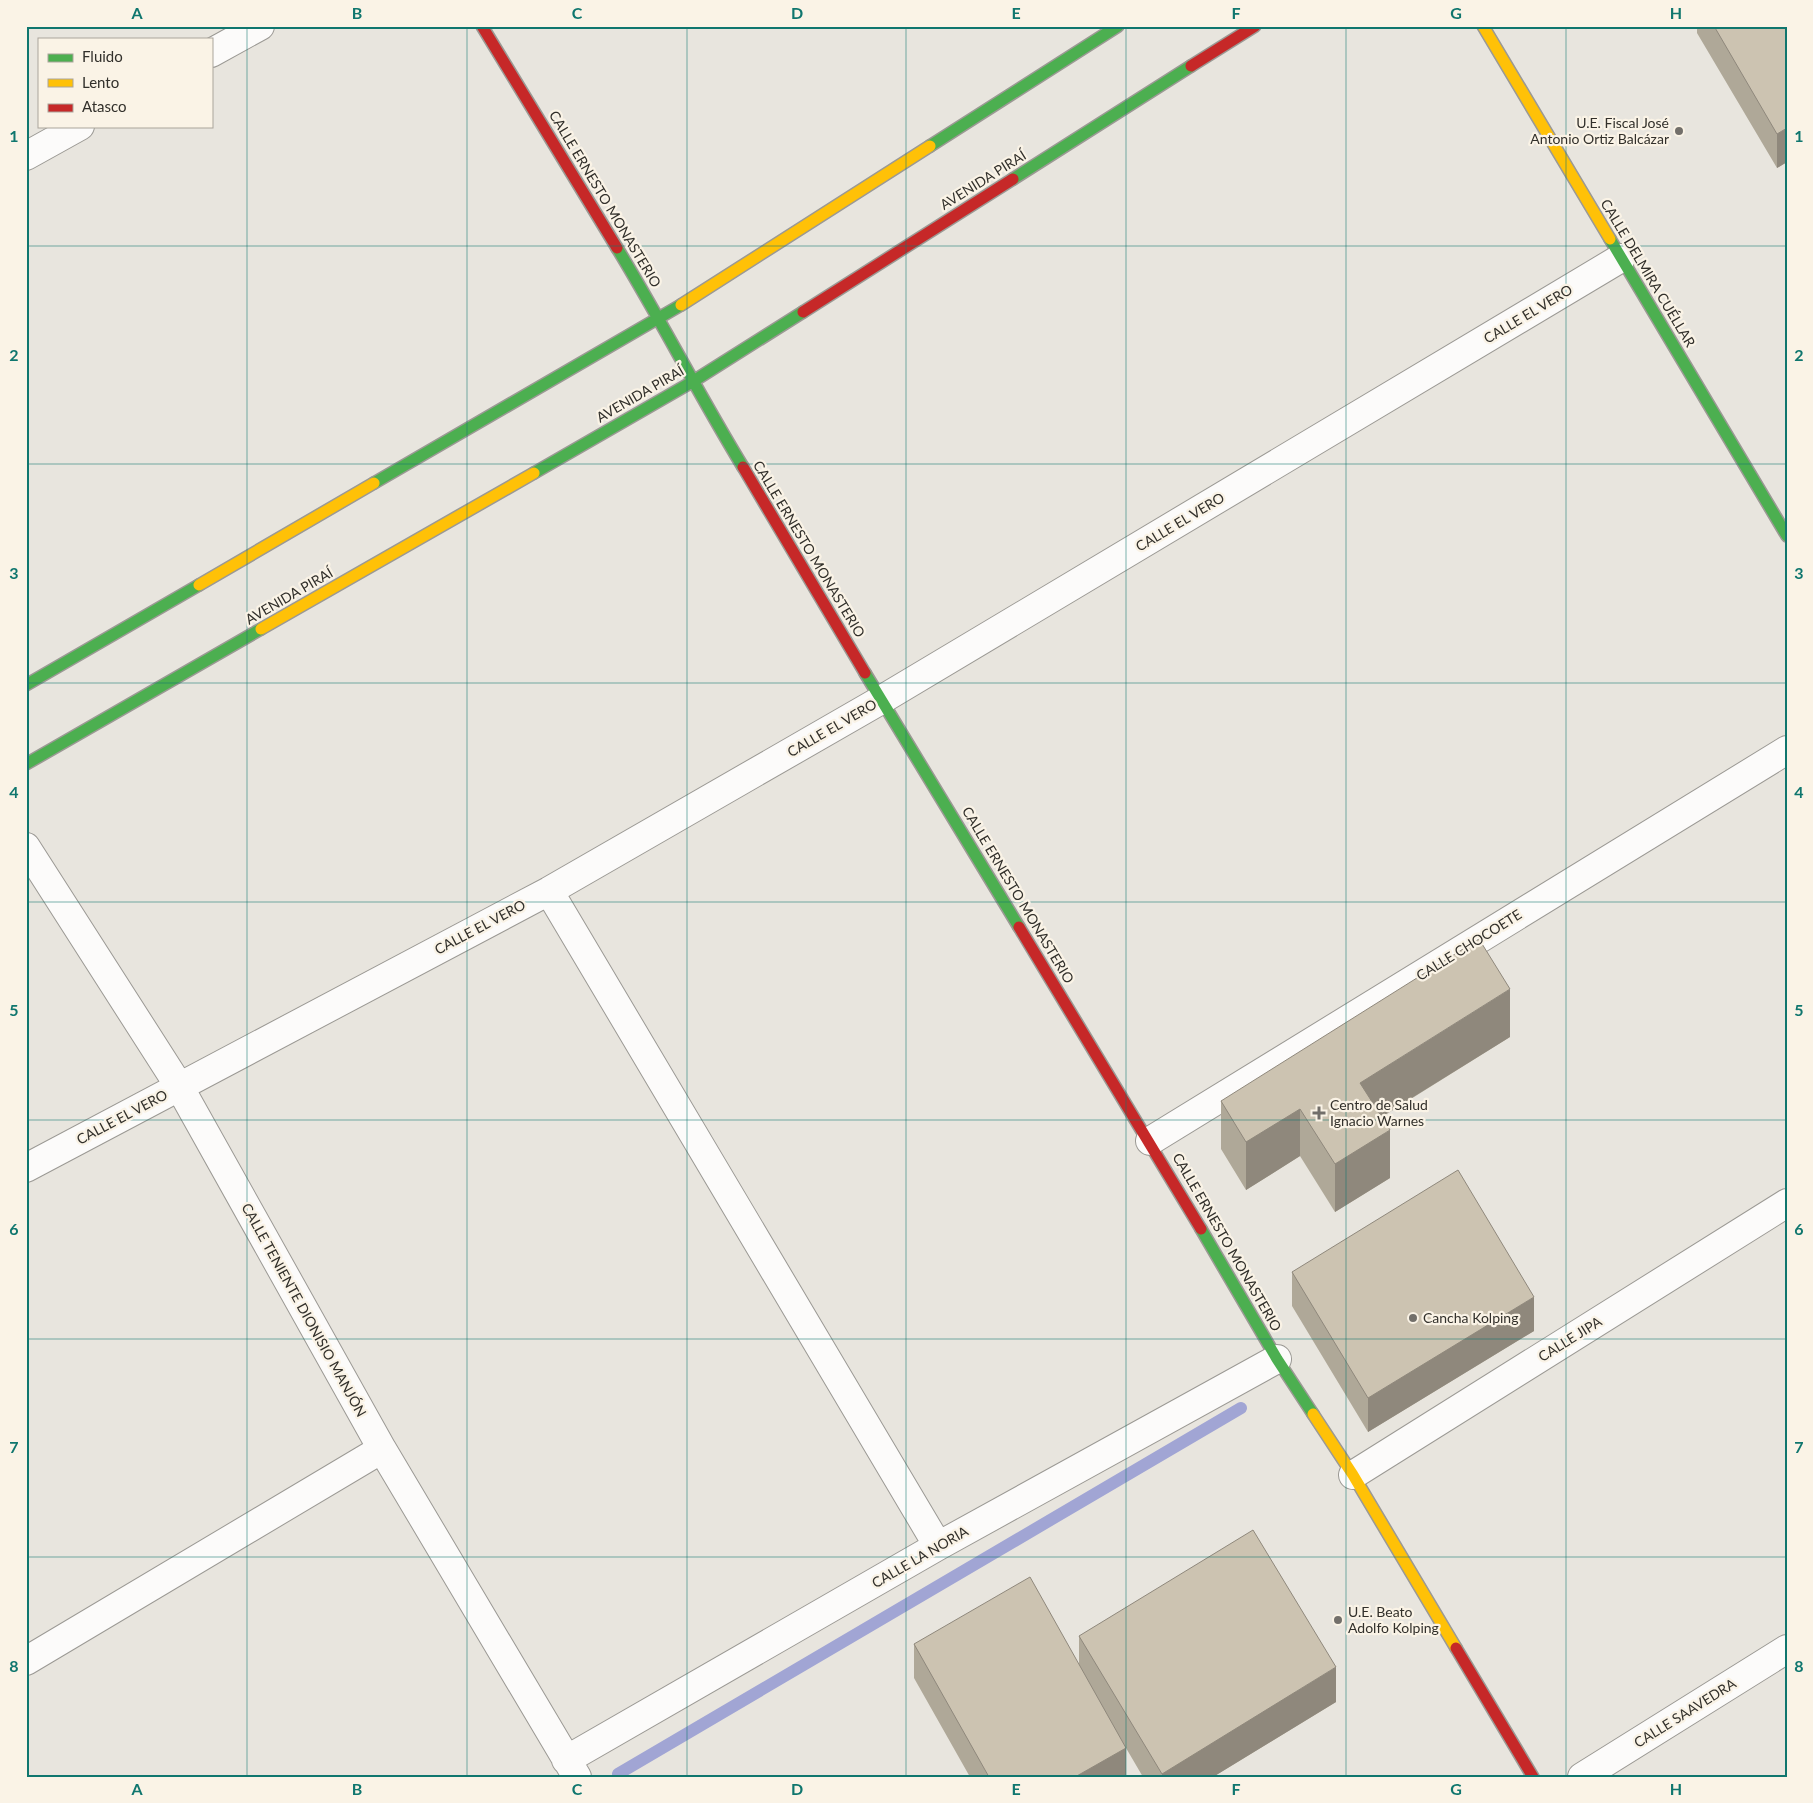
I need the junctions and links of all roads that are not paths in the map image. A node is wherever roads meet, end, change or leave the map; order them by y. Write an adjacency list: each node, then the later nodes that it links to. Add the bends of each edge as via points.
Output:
1 (260, 26): 6 (street)
2 (482, 26): 10 (main road, CALLE ERNESTO MONASTERIO)
3 (1118, 26): 10 (main road)
4 (1255, 26): 11 (main road, AVENIDA PIRAÍ)
5 (1483, 26): 9 (main road, CALLE DELMIRA CUÉLLAR)
6 (212, 52)
7 (76, 128): 8 (street)
8 (26, 156)
9 (1621, 258): 12 (main road, CALLE DELMIRA CUÉLLAR); 14 (street, CALLE EL VERO)
10 (660, 318): 11 (main road, CALLE ERNESTO MONASTERIO); 13 (main road)
11 (692, 382): 14 (main road, CALLE ERNESTO MONASTERIO); 16 (main road, AVENIDA PIRAÍ)
12 (1787, 536)
13 (26, 686)
14 (881, 700): 18 (street, CALLE EL VERO); 20 (main road, CALLE ERNESTO MONASTERIO)
15 (1787, 750): 20 (street, CALLE CHOCOETE)
16 (26, 764)
17 (26, 847): 19 (street, CALLE TENIENTE DIONISIO MANJÓN)
18 (549, 891): 19 (street, CALLE EL VERO); 26 (street)
19 (179, 1086): 21 (street, CALLE EL VERO); 24 (street, CALLE TENIENTE DIONISIO MANJÓN)
20 (1150, 1141): 23 (main road, CALLE ERNESTO MONASTERIO)
21 (26, 1168)
22 (1787, 1204): 25 (street, CALLE JIPA)
23 (1277, 1360): 25 (main road, CALLE ERNESTO MONASTERIO); 26 (street, CALLE LA NORIA)
24 (382, 1449): 28 (street); 29 (street, CALLE TENIENTE DIONISIO MANJÓN)
25 (1353, 1475): 30 (main road, CALLE ERNESTO MONASTERIO)
26 (938, 1546): 29 (street, CALLE LA NORIA)
27 (1787, 1649): 31 (street, CALLE SAAVEDRA)
28 (26, 1661)
29 (571, 1769)
30 (1533, 1777)
31 (1582, 1777)

